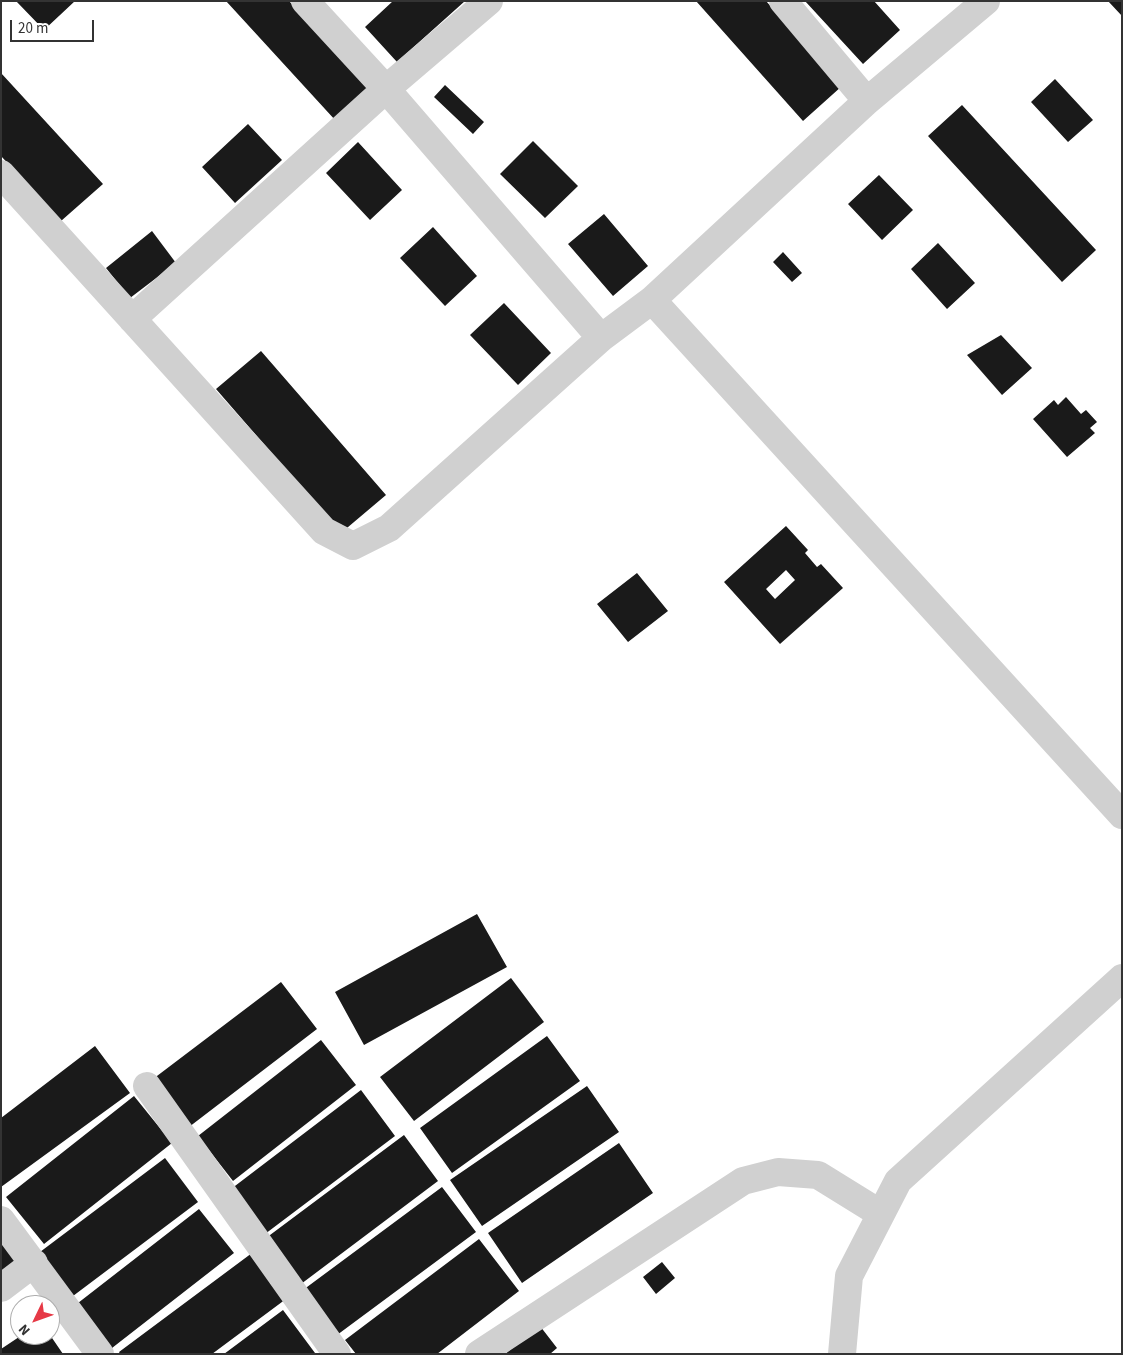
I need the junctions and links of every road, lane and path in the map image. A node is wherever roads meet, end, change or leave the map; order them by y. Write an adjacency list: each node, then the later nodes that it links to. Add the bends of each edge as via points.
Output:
1 (305, 1): 5 (street)
2 (489, 1): 5 (street)
3 (783, 1): 6 (street)
4 (986, 1): 6 (street)
5 (386, 89): 9 (street); 10 (street)
6 (867, 101): 8 (street)
7 (1, 174): 9 (street)
8 (652, 300): 10 (street); 11 (street)
9 (132, 319): 10 (street, via 324,531 353,546 388,528)
10 (602, 338)
11 (1122, 815)
12 (1122, 978): 14 (street, via 898,1182)
13 (147, 1086): 19 (street)
14 (881, 1214): 20 (street, via 818,1175 778,1172 742,1181); 21 (street, via 849,1276)
15 (1, 1220): 16 (street)
16 (34, 1263): 17 (street); 18 (street)
17 (1, 1288)
18 (100, 1354)
19 (337, 1354)
20 (479, 1354)
21 (842, 1354)

